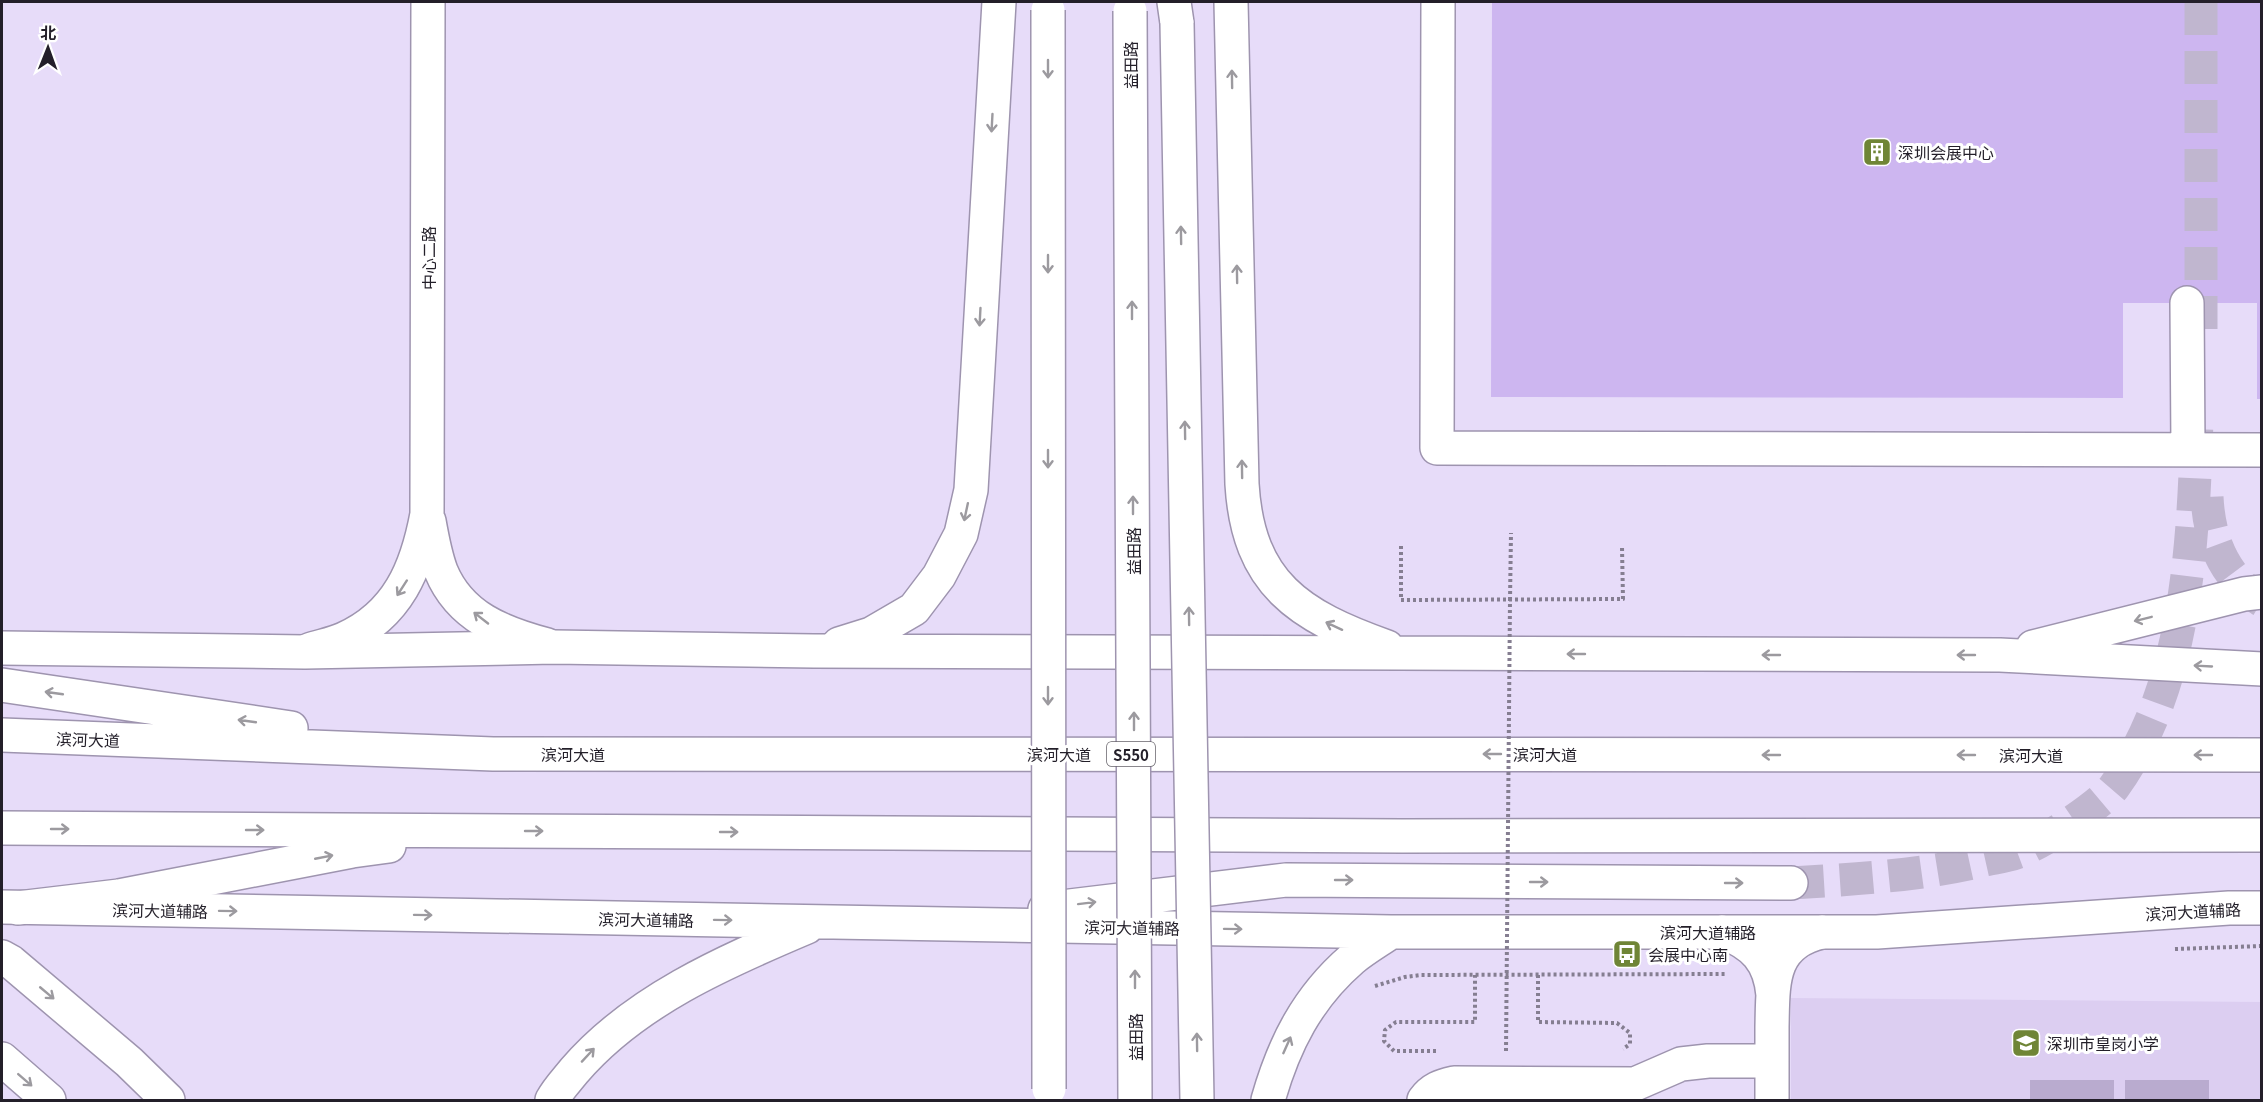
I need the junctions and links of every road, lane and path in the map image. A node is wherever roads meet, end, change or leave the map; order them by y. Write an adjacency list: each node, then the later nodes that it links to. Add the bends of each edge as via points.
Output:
1 (428, 2): 11 (main road, 中心二路)
2 (999, 2): 19 (main road, one-way to 19, via 971,490 962,534 939,576 914,609 871,634)
3 (1230, 2): 21 (main road, one-way to 3, via 1325,622 1288,598 1264,566 1246,524)
4 (1438, 2): 9 (main road, via 1437,448)
5 (1048, 6): 51 (main road, one-way to 51, bridge)
6 (1130, 6): 56 (main road, 益田路, one-way to 6, bridge)
7 (1175, 12): 57 (main road, one-way to 7, bridge)
8 (2187, 303): 9 (main road)
9 (2188, 449): 10 (main road)
10 (2262, 450)
11 (427, 514): 17 (main road, 中心二路, one-way to 11, via 494,628 465,604 442,573); 20 (main road, 中心二路, one-way to 20, via 415,564 386,609 344,639)
12 (1511, 533): 16 (path)
13 (1401, 546): 16 (path, via 1401,600)
14 (1622, 547): 16 (path, via 1623,599)
15 (2262, 592): 22 (main road, one-way to 22)
16 (1510, 600): 45 (path, bridge)
17 (554, 647): 19 (main road); 20 (main road)
18 (2, 648): 20 (main road)
19 (814, 651): 21 (main road)
20 (305, 652)
21 (1409, 654): 22 (main road, one-way to 21)
22 (2000, 655): 23 (main road, one-way to 22)
23 (2262, 669)
24 (2, 685): 26 (main road, one-way to 24)
25 (2, 735): 26 (main road, 滨河大道 / S550)
26 (493, 754): 27 (main road, 滨河大道 / S550, one-way to 26)
27 (2262, 755)
28 (2, 828): 29 (main road, one-way to 29)
29 (502, 831): 30 (main road, one-way to 30); 32 (main road, one-way to 29, via 119,896 352,851)
30 (2262, 835)
31 (1791, 883): 35 (main road, one-way to 31, via 1286,880)
32 (10, 908): 34 (main road, 滨河大道辅路, one-way to 34)
33 (2262, 908): 38 (main road, 滨河大道辅路)
34 (818, 922): 35 (main road, 滨河大道辅路); 55 (main road, one-way to 34, via 592,1050 634,1017 685,984)
35 (925, 923): 36 (main road, 滨河大道辅路, one-way to 36)
36 (1390, 932): 37 (main road, 滨河大道辅路); 58 (main road, one-way to 36, via 1277,1067 1297,1023 1324,987 1353,958)
37 (1722, 932): 38 (main road, 滨河大道辅路); 42 (main road, via 1753,949 1771,978)
38 (1822, 932): 42 (main road, via 1800,939 1784,954 1775,973)
39 (2, 957): 50 (main road, one-way to 50)
40 (1475, 975): 43 (path, via 1475,1022 1396,1022 1385,1030 1384,1041 1394,1051)
41 (1538, 975): 47 (path, via 1538,1022 1617,1023 1630,1032 1630,1044)
42 (1773, 995): 49 (main road)
43 (1439, 1051)
44 (1495, 1051): 45 (path)
45 (1506, 1051): 46 (path)
46 (1518, 1052)
47 (1619, 1052)
48 (2, 1059): 52 (main road, one-way to 52)
49 (1772, 1061): 59 (main road, via 1681,1064 1635,1084 1454,1083 1432,1091); 60 (main road)
50 (129, 1062): 53 (main road); 54 (main road)
51 (1048, 1097)
52 (49, 1101)
53 (168, 1101)
54 (182, 1101)
55 (552, 1101)
56 (1135, 1101)
57 (1197, 1101)
58 (1268, 1101)
59 (1425, 1101)
60 (1772, 1101)

